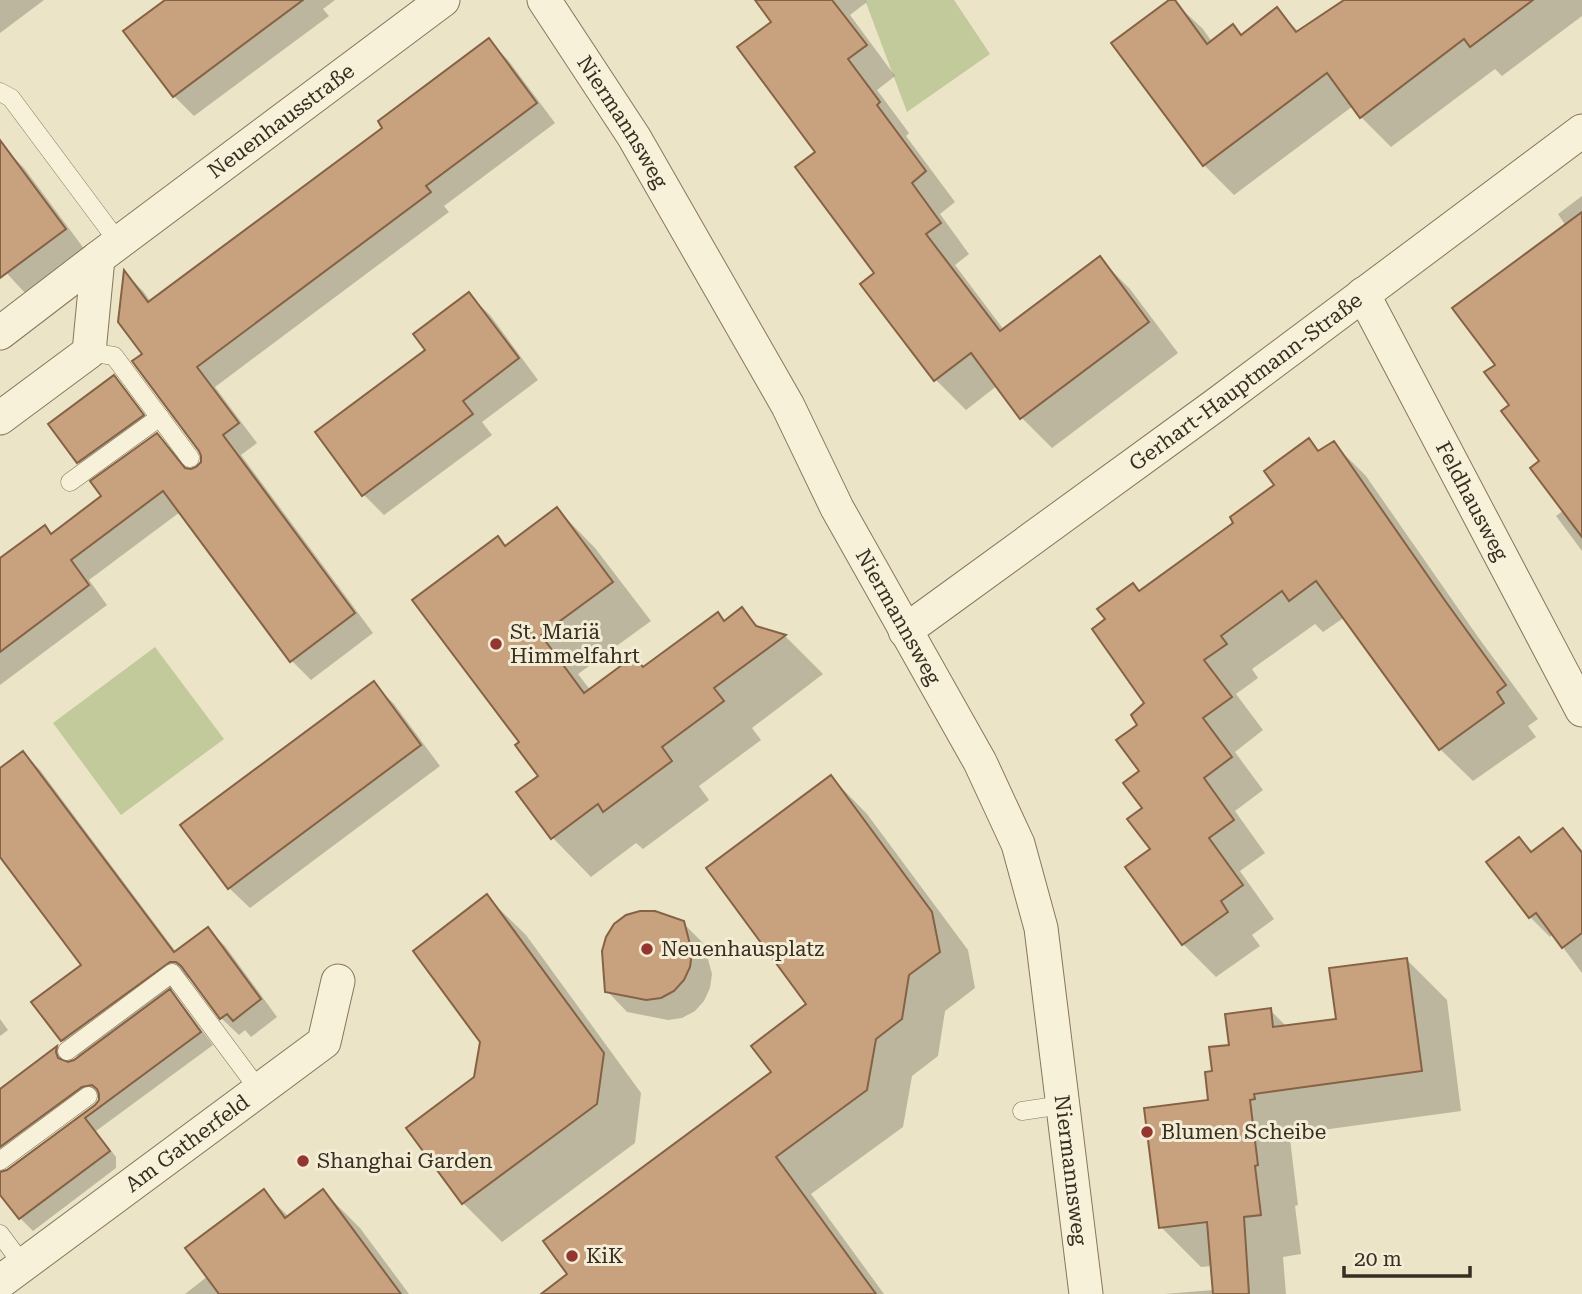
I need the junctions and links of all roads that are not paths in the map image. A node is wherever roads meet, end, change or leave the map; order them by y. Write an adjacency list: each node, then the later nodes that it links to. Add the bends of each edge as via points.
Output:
1 (443, 0): 5 (street, Neuenhausstraße)
2 (544, 0): 13 (street, Niermannsweg, via 648,160 788,406 837,508)
3 (0, 92): 5 (lane, via 11,98)
4 (1579, 138): 6 (street, Gerhart-Hauptmann-Straße)
5 (108, 250): 7 (street, Neuenhausstraße); 8 (street)
6 (1363, 294): 13 (street, Gerhart-Hauptmann-Straße); 14 (street, Feldhausweg)
7 (0, 333)
8 (89, 352): 9 (street); 10 (lane, via 114,356)
9 (2, 414)
10 (160, 417): 11 (lane); 12 (lane)
11 (190, 457)
12 (70, 482)
13 (905, 631): 19 (street, Niermannsweg, via 980,762 1018,844 1041,928)
14 (1582, 710)
15 (338, 981): 17 (street, Am Gatherfeld, via 324,1042)
16 (67, 1051): 17 (lane, via 172,973)
17 (259, 1090): 23 (street, Am Gatherfeld)
18 (88, 1096): 21 (lane)
19 (1062, 1105): 20 (lane); 24 (street, Niermannsweg)
20 (1022, 1111)
21 (0, 1161)
22 (0, 1234): 23 (lane)
23 (11, 1274)
24 (1086, 1294)

